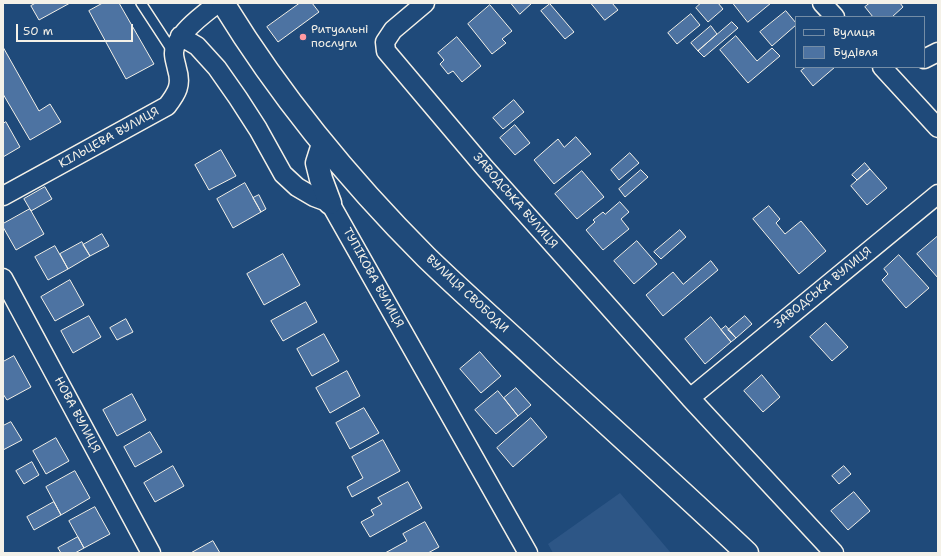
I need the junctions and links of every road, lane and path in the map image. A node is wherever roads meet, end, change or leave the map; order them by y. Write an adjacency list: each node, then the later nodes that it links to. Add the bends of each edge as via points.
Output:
1 (142, 3): 8 (lane)
2 (218, 3): 7 (street)
3 (223, 3): 13 (main road, ВУЛИЦЯ СВОБОДИ, via 273,79)
4 (425, 3): 18 (street, ЗАВОДСЬКА ВУЛИЦЯ, via 393,30 386,42 386,51 489,172)
5 (822, 3): 6 (street)
6 (834, 16)
7 (180, 36): 8 (street); 16 (street, via 197,46 216,68 246,110 283,174 297,188)
8 (173, 52): 15 (street, КІЛЬЦЕВА ВУЛИЦЯ, via 180,79 177,93 167,106)
9 (938, 52): 10 (street)
10 (925, 59)
11 (888, 68): 12 (street)
12 (938, 128)
13 (322, 144): 16 (main road, via 317,163); 21 (main road, ВУЛИЦЯ СВОБОДИ, via 426,257)
14 (938, 194): 18 (street, ЗАВОДСЬКА ВУЛИЦЯ)
15 (3, 196)
16 (330, 203): 20 (street, ТУПІКОВА ВУЛИЦЯ)
17 (3, 278): 19 (street, НОВА ВУЛИЦЯ)
18 (690, 398): 22 (street, ЗАВОДСЬКА ВУЛИЦЯ)
19 (151, 553)
20 (528, 553)
21 (747, 553)
22 (834, 553)

